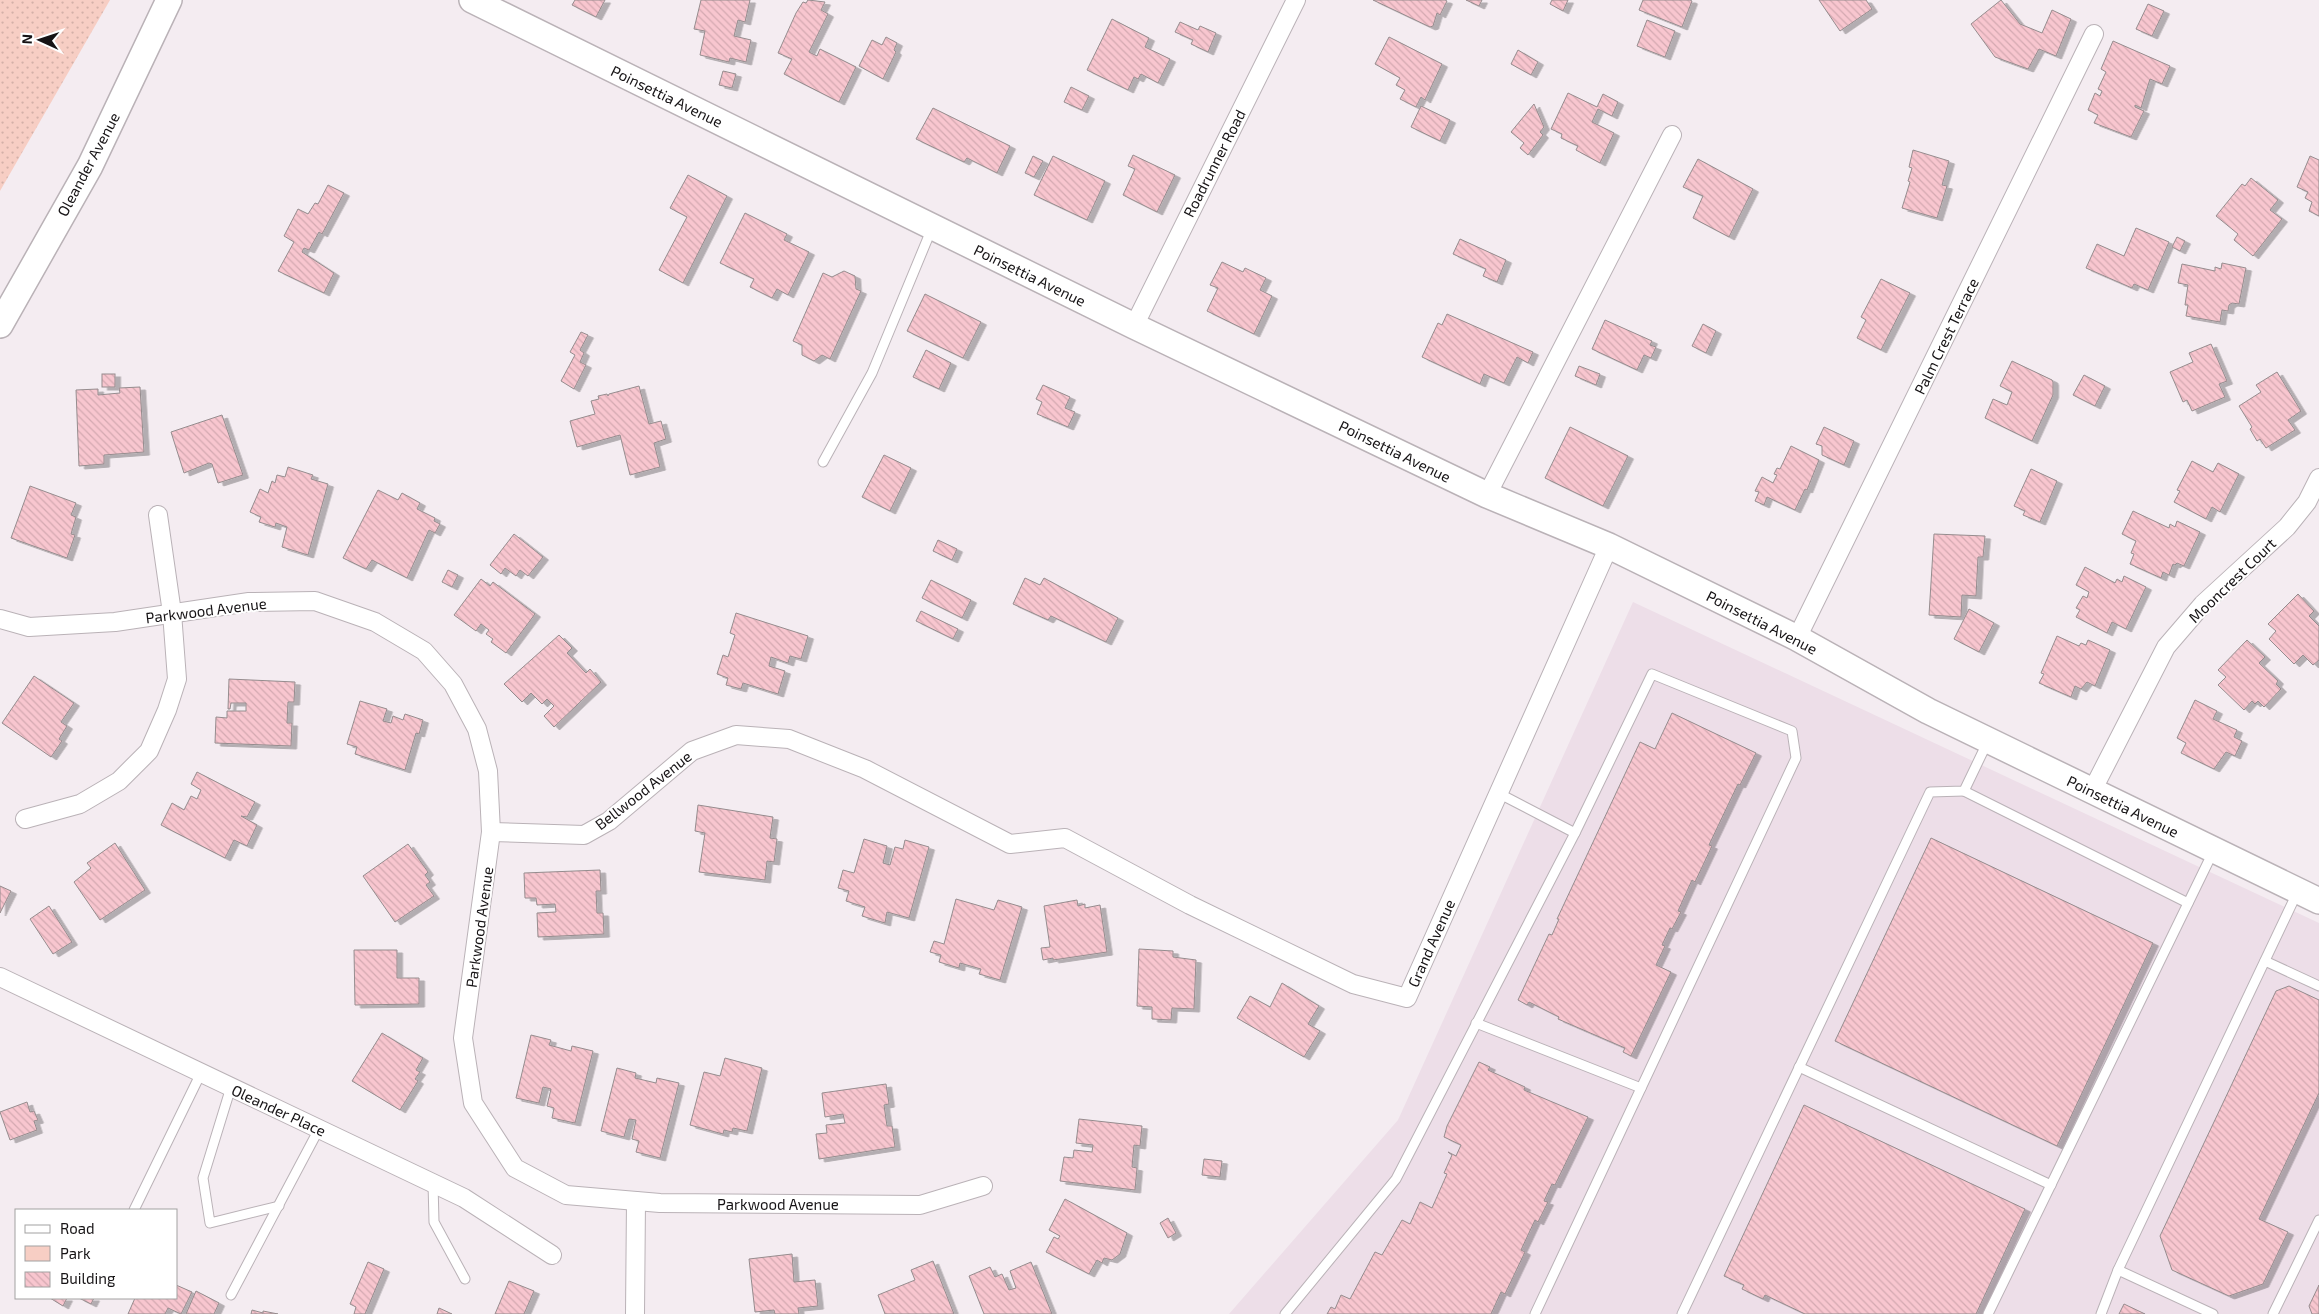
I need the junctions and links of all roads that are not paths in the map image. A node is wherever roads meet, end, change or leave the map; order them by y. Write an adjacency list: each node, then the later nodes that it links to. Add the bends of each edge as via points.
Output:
1 (169, 0): 7 (street, Oleander Avenue, via 90,166)
2 (472, 0): 6 (street, Poinsettia Avenue)
3 (1296, 0): 8 (street, Roadrunner Road)
4 (2094, 34): 16 (street, Palm Crest Terrace)
5 (1672, 135): 11 (street)
6 (933, 228): 8 (street, Poinsettia Avenue); 9 (lane, via 872,373)
7 (0, 325)
8 (1134, 326): 11 (street, Poinsettia Avenue)
9 (823, 462)
10 (2319, 478): 18 (street, Mooncrest Court, via 2307,502 2287,527 2203,604 2166,647)
11 (1487, 495): 13 (street, Poinsettia Avenue)
12 (158, 515): 14 (street)
13 (1609, 546): 16 (street, Poinsettia Avenue); 20 (street, Grand Avenue)
14 (172, 613): 15 (street, Parkwood Avenue, via 115,622 29,626); 21 (street, via 176,679 168,710 149,751 119,781 80,804); 22 (street, Parkwood Avenue, via 249,602 315,601 374,622 424,651 452,684 477,729 488,771)
15 (0, 619)
16 (1797, 638): 17 (street, Poinsettia Avenue)
17 (1989, 740): 18 (street, Poinsettia Avenue); 19 (lane)
18 (2092, 790): 25 (street, Poinsettia Avenue)
19 (1964, 791): 27 (lane); 32 (lane, via 1930,792)
20 (1498, 793): 23 (lane); 24 (street, Grand Avenue, via 1407,998 1353,984 1190,905 1065,838)
21 (24, 819)
22 (492, 832): 24 (street, Bellwood Avenue, via 584,835 608,821 692,752 736,735 789,739 864,769); 40 (street, Parkwood Avenue, via 463,1038 473,1103 515,1168 566,1195)
23 (1575, 833): 31 (lane); 35 (lane, via 1652,674 1792,731 1796,758)
24 (1010, 844)
25 (2214, 850): 26 (street, Poinsettia Avenue); 27 (lane)
26 (2309, 896): 28 (lane)
27 (2188, 903): 38 (lane)
28 (2265, 962): 30 (lane); 45 (lane)
29 (0, 977): 33 (street, Oleander Place)
30 (2319, 986)
31 (1476, 1023): 35 (lane); 49 (lane, via 1396,1179)
32 (1799, 1066): 38 (lane); 51 (lane)
33 (202, 1073): 34 (street, Oleander Place); 42 (lane)
34 (231, 1087): 36 (street, Oleander Place); 41 (lane, via 203,1178 210,1223)
35 (1641, 1088): 50 (lane)
36 (319, 1129): 37 (street, Oleander Place); 41 (lane)
37 (433, 1183): 44 (street, Oleander Place, via 464,1198); 46 (lane, via 434,1222)
38 (2051, 1184): 52 (lane)
39 (982, 1186): 40 (street, Parkwood Avenue, via 920,1206)
40 (636, 1201): 48 (street)
41 (279, 1206): 47 (lane)
42 (134, 1209)
43 (2319, 1220): 55 (lane)
44 (552, 1255)
45 (2118, 1270): 53 (lane); 54 (lane)
46 (465, 1279)
47 (231, 1295)
48 (635, 1314)
49 (1285, 1314)
50 (1535, 1314)
51 (1682, 1314)
52 (1988, 1314)
53 (2101, 1314)
54 (2214, 1314)
55 (2274, 1314)

